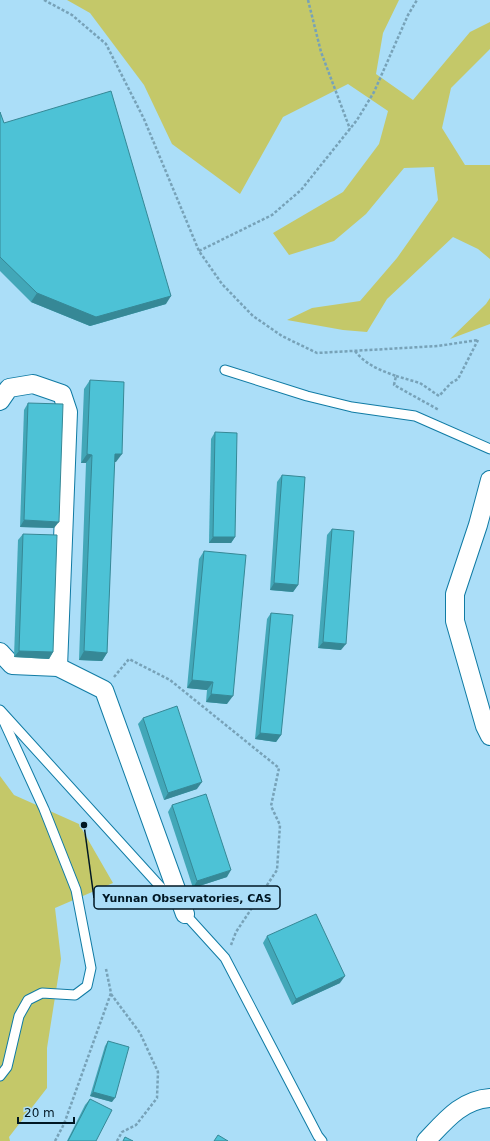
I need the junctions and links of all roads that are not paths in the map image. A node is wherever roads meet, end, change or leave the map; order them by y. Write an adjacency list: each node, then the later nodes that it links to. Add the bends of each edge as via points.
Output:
1 (226, 370): 3 (lane, via 307,396 352,407 415,416)
2 (0, 400): 6 (street, via 9,388 33,384 62,394 68,412)
3 (490, 449)
4 (490, 480): 9 (street, via 455,594 455,621)
5 (0, 652): 6 (street, via 12,664)
6 (58, 667): 10 (street, via 104,690)
7 (0, 710): 10 (lane)
8 (0, 713): 11 (lane, via 44,809 76,890 91,968 87,986 75,995 42,993 28,1000 20,1016 7,1067)
9 (490, 736)
10 (185, 914): 13 (lane, via 225,958)
11 (0, 1076)
12 (490, 1098): 14 (street, via 466,1103)
13 (322, 1141)
14 (426, 1141)

